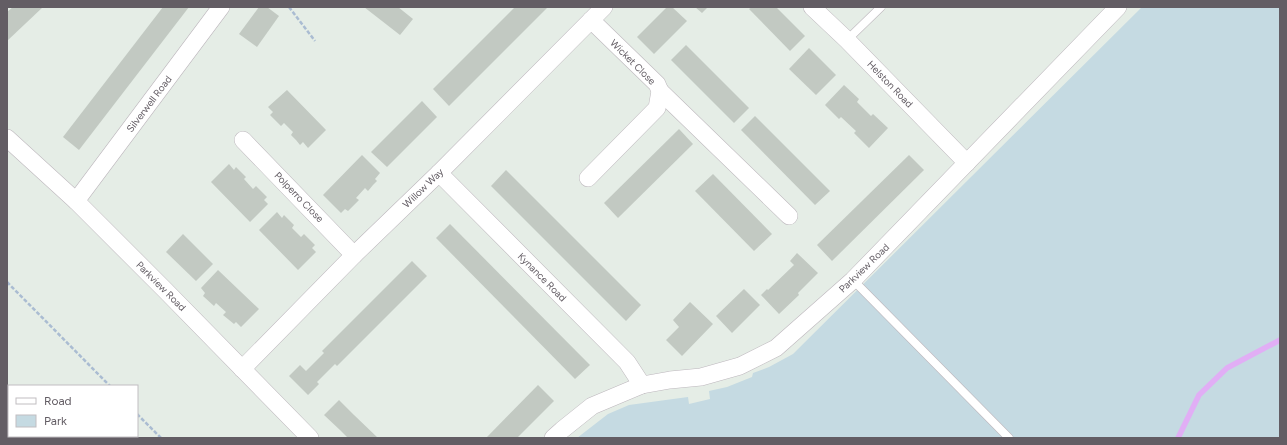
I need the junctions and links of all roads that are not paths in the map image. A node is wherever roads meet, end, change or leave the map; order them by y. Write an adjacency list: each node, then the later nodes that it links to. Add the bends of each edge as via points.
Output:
1 (221, 7): 14 (street, Silverwell Road)
2 (604, 7): 6 (street, Willow Way)
3 (812, 7): 7 (street, Helston Road)
4 (881, 7): 7 (lane)
5 (1117, 7): 11 (street, Parkview Road)
6 (591, 20): 8 (street, Wicket Close, via 657,84); 12 (street, Willow Way)
7 (847, 40): 11 (street, Helston Road)
8 (660, 91): 13 (street, Wicket Close, via 657,108); 15 (street)
9 (7, 138): 14 (street, Parkview Road)
10 (243, 140): 16 (street, Polperro Close)
11 (967, 163): 17 (street, Parkview Road)
12 (438, 173): 16 (street, Willow Way); 19 (street, Kynance Road, via 627,362)
13 (588, 178)
14 (76, 201): 18 (street, Parkview Road)
15 (789, 216)
16 (354, 255): 18 (street, Willow Way)
17 (853, 280): 19 (street, Parkview Road, via 776,348 740,366 701,377); 22 (lane)
18 (242, 369): 20 (street, Parkview Road)
19 (642, 385): 21 (street, Parkview Road, via 592,406)
20 (310, 438)
21 (553, 438)
22 (1009, 438)

